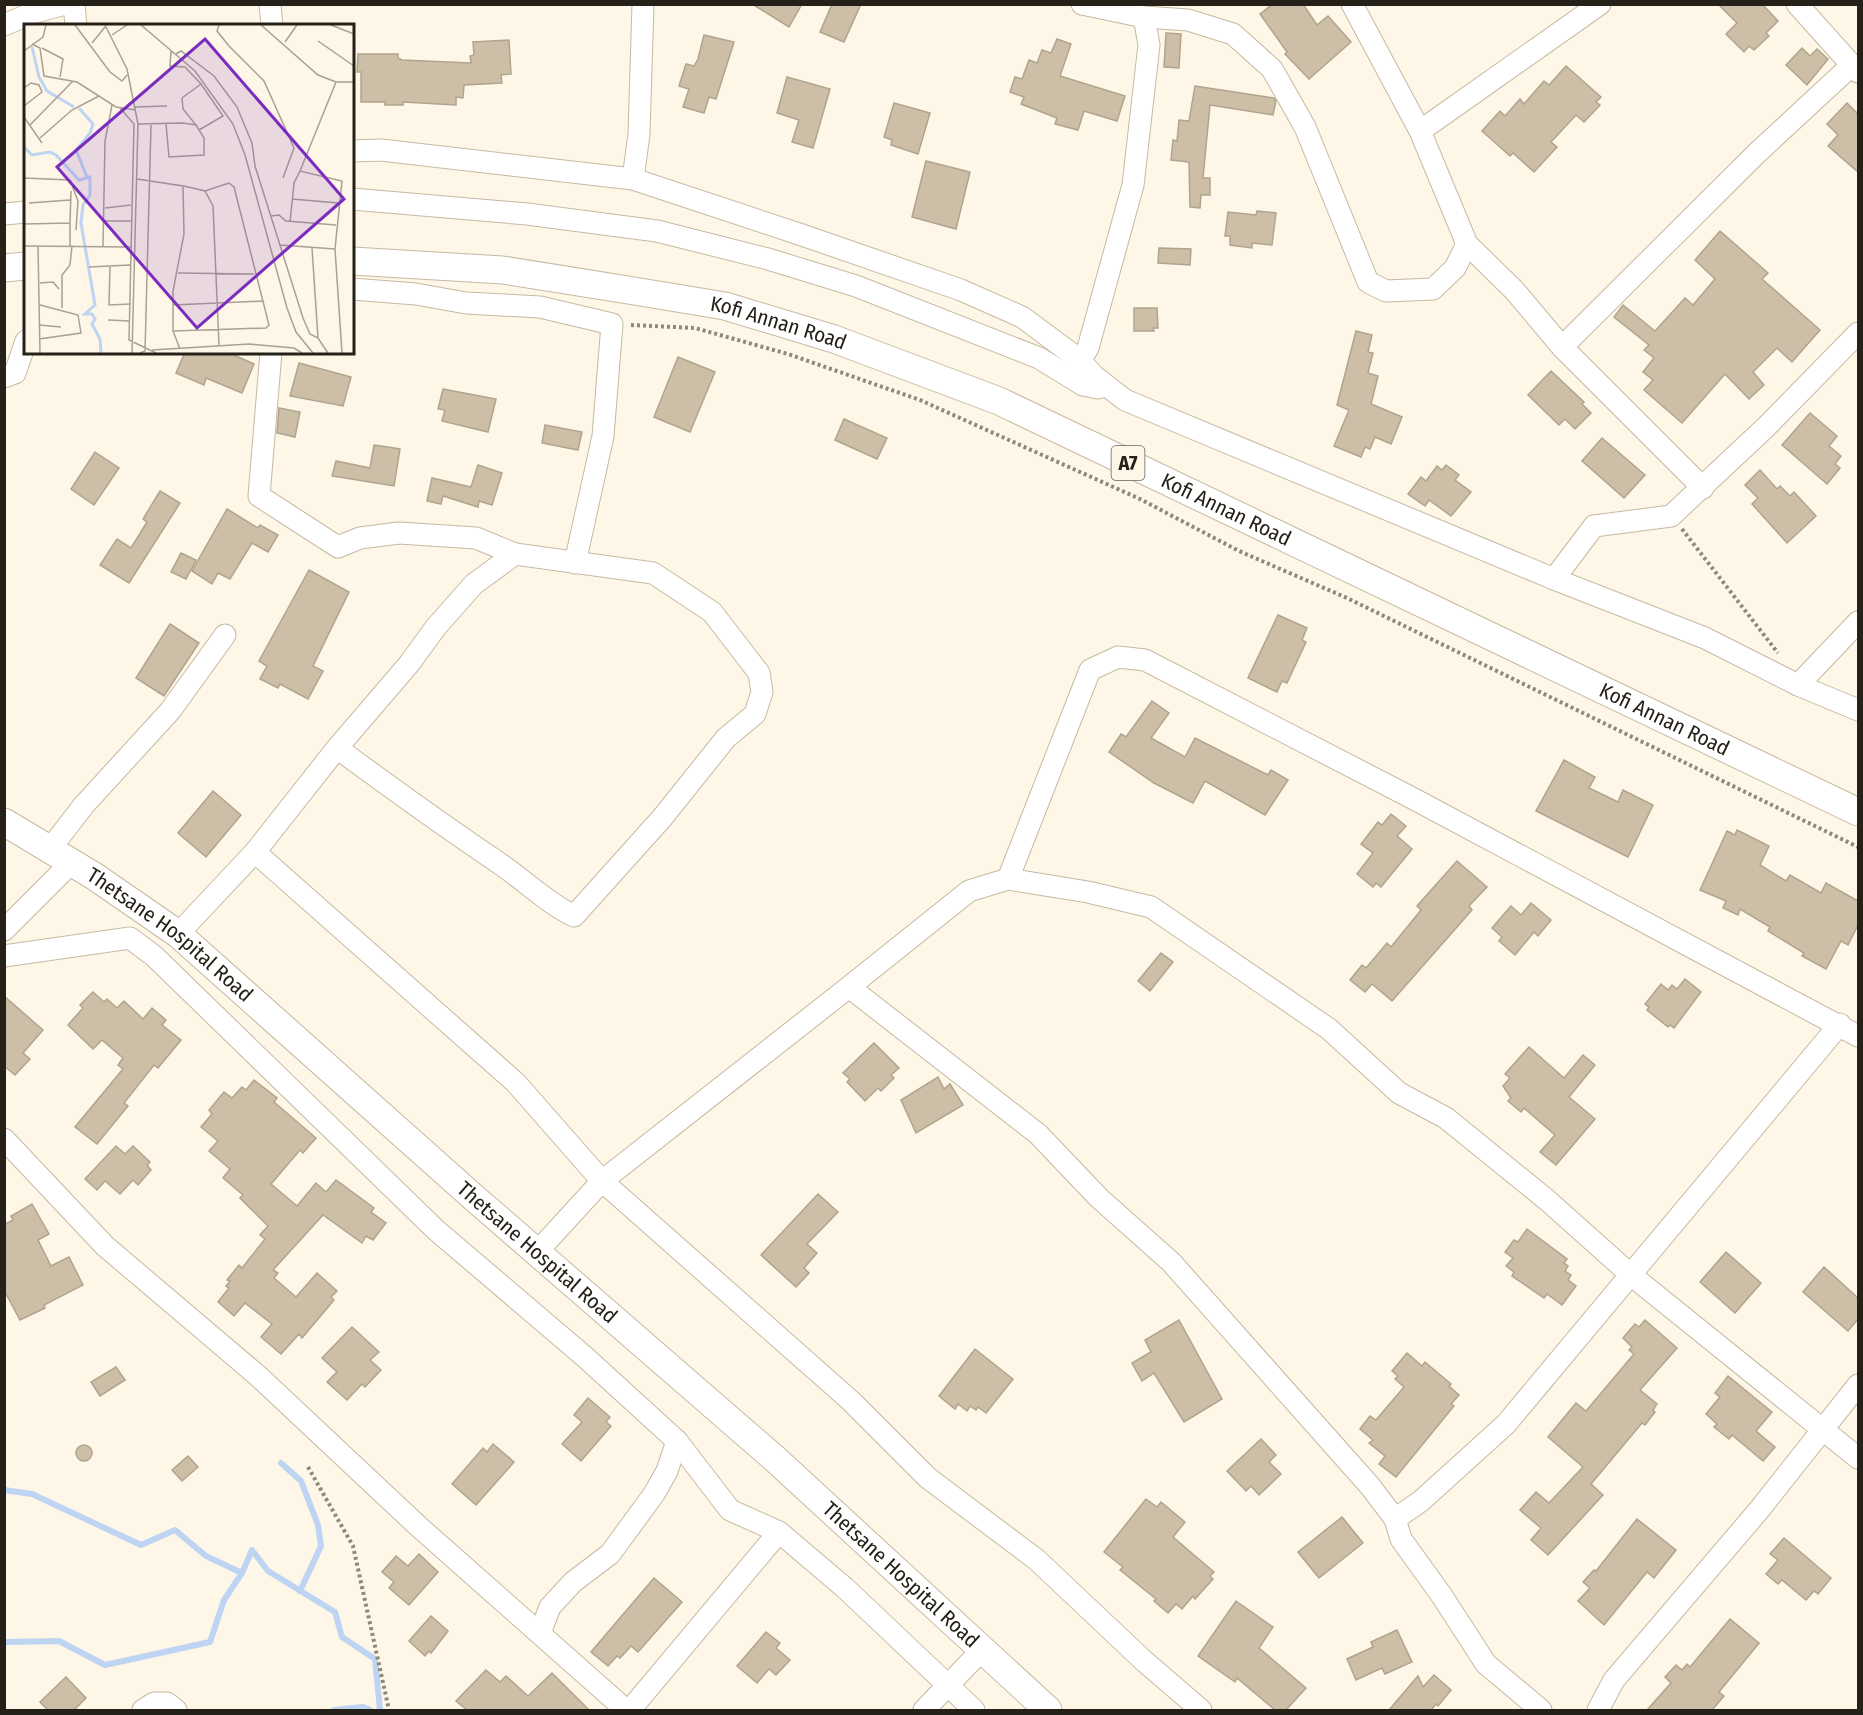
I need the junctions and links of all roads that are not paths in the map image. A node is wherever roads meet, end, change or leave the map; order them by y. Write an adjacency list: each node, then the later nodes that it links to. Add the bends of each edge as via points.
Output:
1 (65, 4): 12 (street)
2 (74, 4): 10 (street)
3 (270, 4): 11 (street)
4 (643, 4): 16 (street, via 639,134)
5 (1082, 4): 9 (street)
6 (1352, 4): 14 (street)
7 (1797, 4): 13 (street)
8 (1592, 7): 14 (street)
9 (1138, 12): 18 (street, via 1188,20 1233,34 1272,69 1305,127 1368,282 1386,291 1433,289 1455,268); 27 (street, via 1149,45 1133,185 1088,348)
10 (76, 24)
11 (272, 24)
12 (4, 25)
13 (1855, 68): 25 (street, via 1749,161)
14 (1420, 131): 18 (street)
15 (354, 151): 16 (street, via 381,150)
16 (633, 179): 27 (street, via 962,290 1022,317)
17 (354, 199): 29 (street, via 527,214 668,234 856,286 1039,358 1083,385)
18 (1467, 244): 25 (street, via 1514,290)
19 (354, 261): 39 (main road, Kofi Annan Road / A7, via 503,270 725,306 834,339 999,401)
20 (24, 267): 21 (main road)
21 (4, 268)
22 (354, 289): 32 (street, via 466,303 540,307 612,324 603,436)
23 (1858, 333): 30 (street)
24 (24, 347): 28 (street, via 15,373)
25 (1562, 347): 30 (street)
26 (271, 354): 31 (street, via 259,496 338,547 360,538 399,533 476,538)
27 (1080, 360): 29 (street)
28 (4, 377)
29 (1106, 386): 33 (street, via 1125,400)
30 (1703, 488): 33 (street, via 1671,516 1594,526)
31 (515, 554): 32 (street); 38 (street, via 474,584)
32 (576, 562): 38 (street, via 653,573 712,612 759,673 762,692 755,714 726,738 662,818 574,916)
33 (1554, 579): 36 (street, via 1705,638)
34 (1858, 622): 36 (street)
35 (225, 635): 42 (street, via 149,737 84,805)
36 (1798, 686): 37 (street)
37 (1858, 710)
38 (337, 748): 41 (street)
39 (1858, 812)
40 (4, 822): 42 (main road, Thetsane Hospital Road)
41 (255, 852): 45 (street); 51 (street, via 516,1083)
42 (61, 855): 44 (street); 45 (main road, Thetsane Hospital Road)
43 (1008, 879): 47 (street, via 969,891); 48 (street, via 1090,670 1118,657 1145,660); 53 (street, via 1150,907 1329,1029 1399,1093 1446,1118)
44 (4, 930)
45 (178, 934): 52 (main road, Thetsane Hospital Road)
46 (4, 956): 56 (street, via 130,938 154,956 436,1230 585,1357)
47 (849, 987): 51 (street); 58 (street, via 1038,1134 1099,1198 1170,1262 1337,1448)
48 (1840, 1024): 49 (street); 53 (street)
49 (1858, 1036)
50 (4, 1138): 60 (street, via 105,1246 257,1376)
51 (602, 1181): 52 (street); 69 (street, via 850,1401 928,1479 1037,1560)
52 (537, 1252): 61 (main road, Thetsane Hospital Road, via 774,1458)
53 (1631, 1275): 55 (street); 58 (street, via 1506,1424 1421,1501)
54 (1858, 1385): 55 (street)
55 (1822, 1429): 57 (street); 71 (street, via 1759,1510 1614,1680)
56 (677, 1442): 59 (street, via 730,1510); 60 (street, via 654,1494 610,1554 573,1582 550,1607)
57 (1858, 1458)
58 (1395, 1519): 70 (street, via 1401,1539 1486,1664)
59 (779, 1532): 62 (street, via 845,1588); 65 (street)
60 (540, 1633): 65 (street)
61 (982, 1650): 62 (street); 68 (main road, Thetsane Hospital Road)
62 (947, 1685): 66 (street); 67 (street)
63 (143, 1710): 64 (street, via 154,1703 167,1703)
64 (176, 1710)
65 (628, 1710)
66 (924, 1710)
67 (974, 1710)
68 (1048, 1710)
69 (1202, 1710)
70 (1541, 1710)
71 (1598, 1710)

